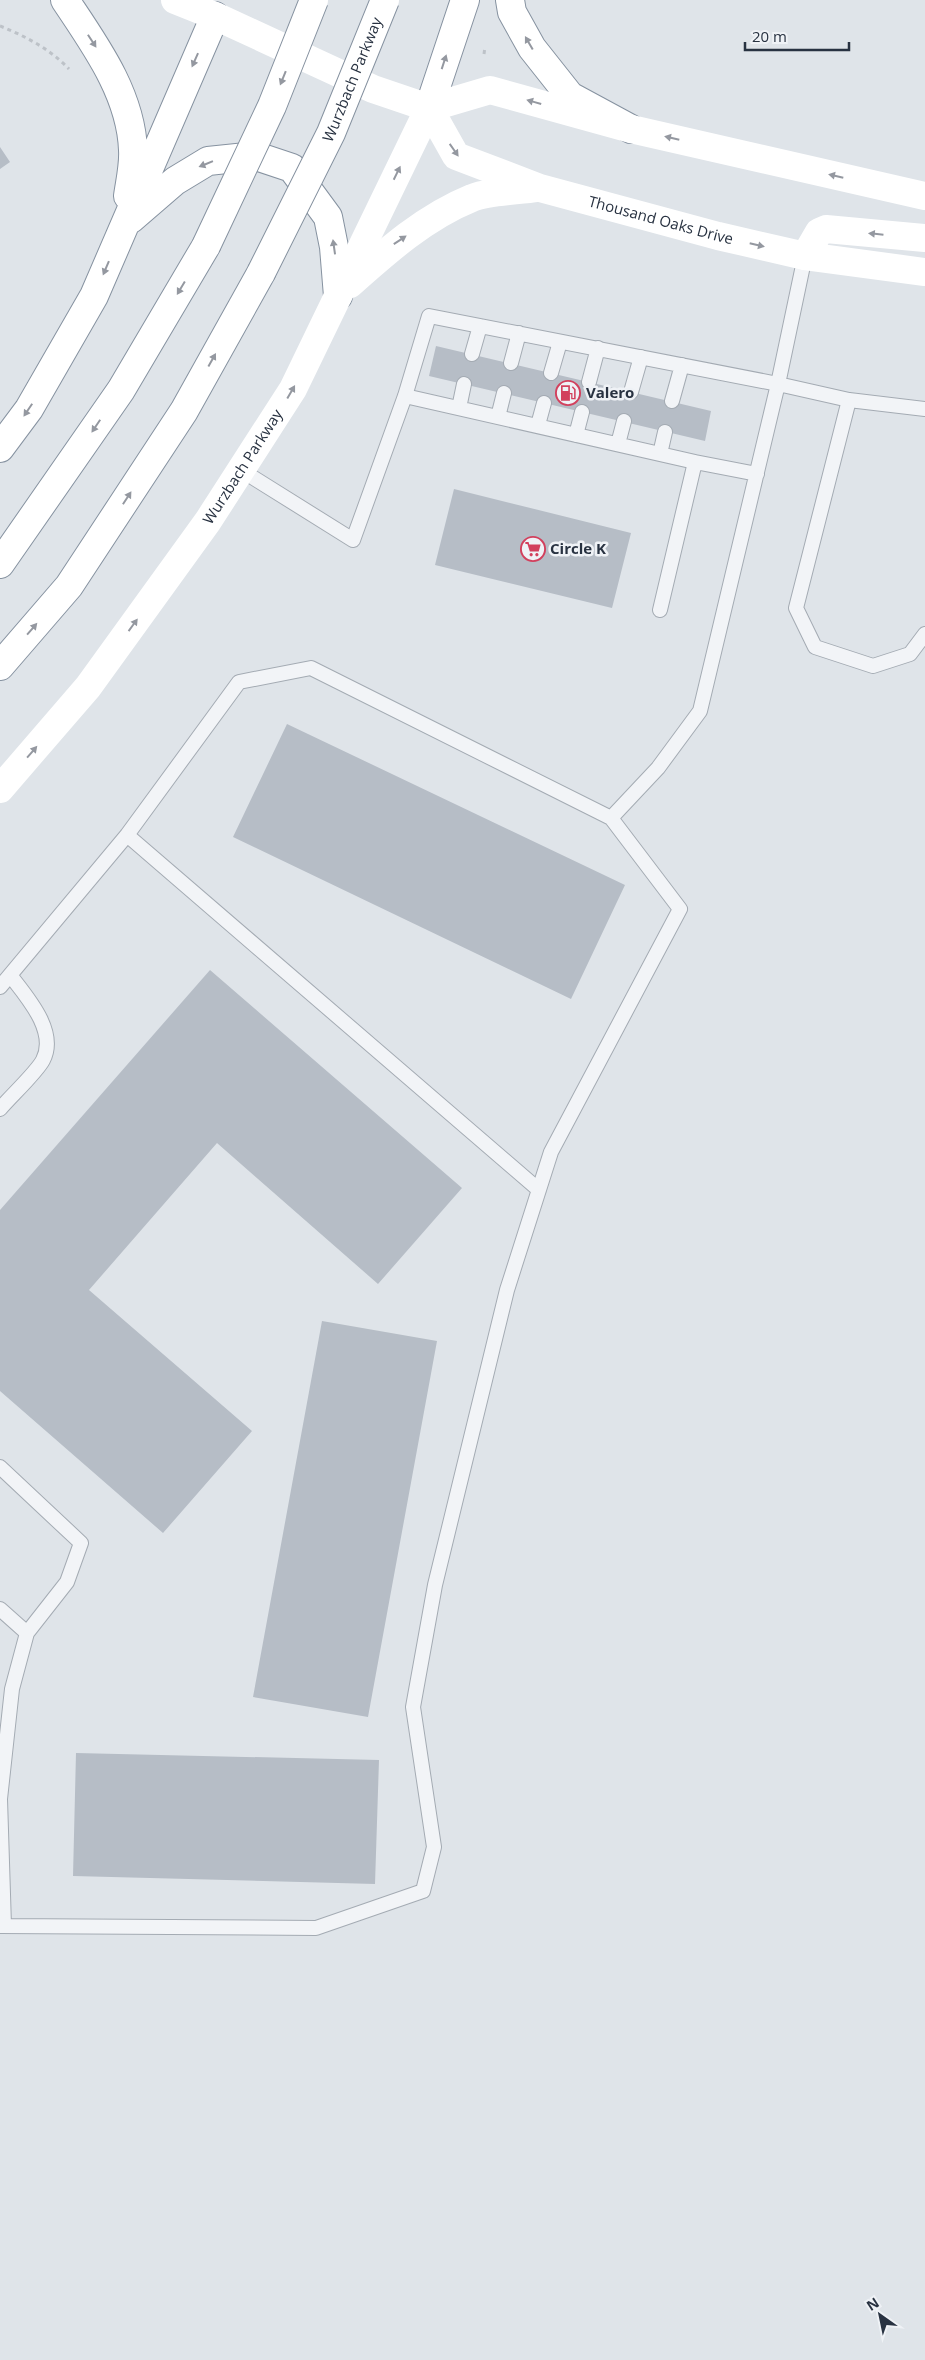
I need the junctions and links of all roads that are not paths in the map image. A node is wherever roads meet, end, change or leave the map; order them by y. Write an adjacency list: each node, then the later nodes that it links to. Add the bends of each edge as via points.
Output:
1 (65, 0): 12 (main road, one-way to 12, via 101,54 124,105 133,150)
2 (175, 0): 7 (main road)
3 (314, 0): 49 (main road, one-way to 49, bridge, via 272,106 206,246 121,390)
4 (385, 0): 52 (main road, Wurzbach Parkway, one-way to 4, bridge, via 69,586 184,411 261,273 331,133)
5 (464, 0): 8 (main road, Wurzbach Parkway, one-way to 5)
6 (510, 0): 9 (main road, one-way to 6, via 570,96 532,48 512,12)
7 (218, 8): 8 (main road, via 373,89); 12 (main road, one-way to 12)
8 (429, 108): 9 (main road, one-way to 8, via 490,90); 10 (main road, Thousand Oaks Drive, one-way to 10, via 456,156); 16 (main road, Wurzbach Parkway, one-way to 8)
9 (631, 129): 11 (main road, one-way to 9)
10 (540, 188): 14 (main road, Thousand Oaks Drive, one-way to 14); 16 (main road, one-way to 10, via 394,244 442,214 474,197)
11 (925, 196)
12 (126, 223): 16 (main road, one-way to 12, via 328,216 292,168 256,156 208,161 175,181); 44 (main road, one-way to 44, via 94,296 29,409)
13 (925, 238): 14 (main road, one-way to 14, via 826,229 819,232)
14 (805, 256): 15 (main road, Thousand Oaks Drive); 28 (lane)
15 (925, 272)
16 (338, 296): 47 (main road, Wurzbach Parkway, one-way to 16, via 293,389)
17 (480, 326): 18 (lane); 21 (lane); 31 (lane, via 429,316)
18 (519, 333): 19 (lane); 23 (lane)
19 (560, 342): 20 (lane); 25 (lane)
20 (598, 348): 22 (lane); 26 (lane)
21 (472, 354)
22 (641, 357): 24 (lane); 29 (lane)
23 (511, 363)
24 (682, 365): 28 (lane); 33 (lane)
25 (551, 373)
26 (589, 382)
27 (464, 384): 35 (lane)
28 (778, 384): 32 (lane); 48 (lane)
29 (632, 392)
30 (504, 393): 38 (lane)
31 (405, 396): 35 (lane); 47 (lane, via 353,540)
32 (849, 400): 36 (lane); 51 (lane, via 796,608 815,647 873,666 910,654)
33 (672, 402)
34 (544, 403): 40 (lane)
35 (459, 408): 38 (lane)
36 (925, 409)
37 (582, 412): 42 (lane)
38 (498, 417): 40 (lane)
39 (624, 421): 43 (lane)
40 (538, 425): 42 (lane)
41 (665, 432): 45 (lane)
42 (576, 435): 43 (lane)
43 (618, 444): 45 (lane)
44 (0, 448)
45 (660, 454): 46 (lane)
46 (695, 462): 48 (lane); 50 (lane)
47 (241, 470): 53 (main road, Wurzbach Parkway, one-way to 47, via 88,687)
48 (757, 474): 54 (lane, via 700,711 658,768)
49 (0, 564)
50 (660, 610)
51 (925, 634)
52 (0, 666)
53 (0, 789)
54 (611, 818): 55 (lane, via 311,668 239,682); 59 (lane, via 680,909 551,1152)
55 (127, 835): 56 (lane); 59 (lane)
56 (10, 976): 57 (lane); 58 (lane, via 34,1006 47,1034 44,1059)
57 (0, 987)
58 (0, 1109)
59 (539, 1190): 63 (lane, via 508,1290 435,1585 413,1708 434,1847 423,1891 316,1928)
60 (0, 1467): 62 (lane, via 81,1543 67,1582)
61 (0, 1609): 62 (lane)
62 (27, 1633): 63 (lane, via 12,1689 0,1799)
63 (2, 1926)

